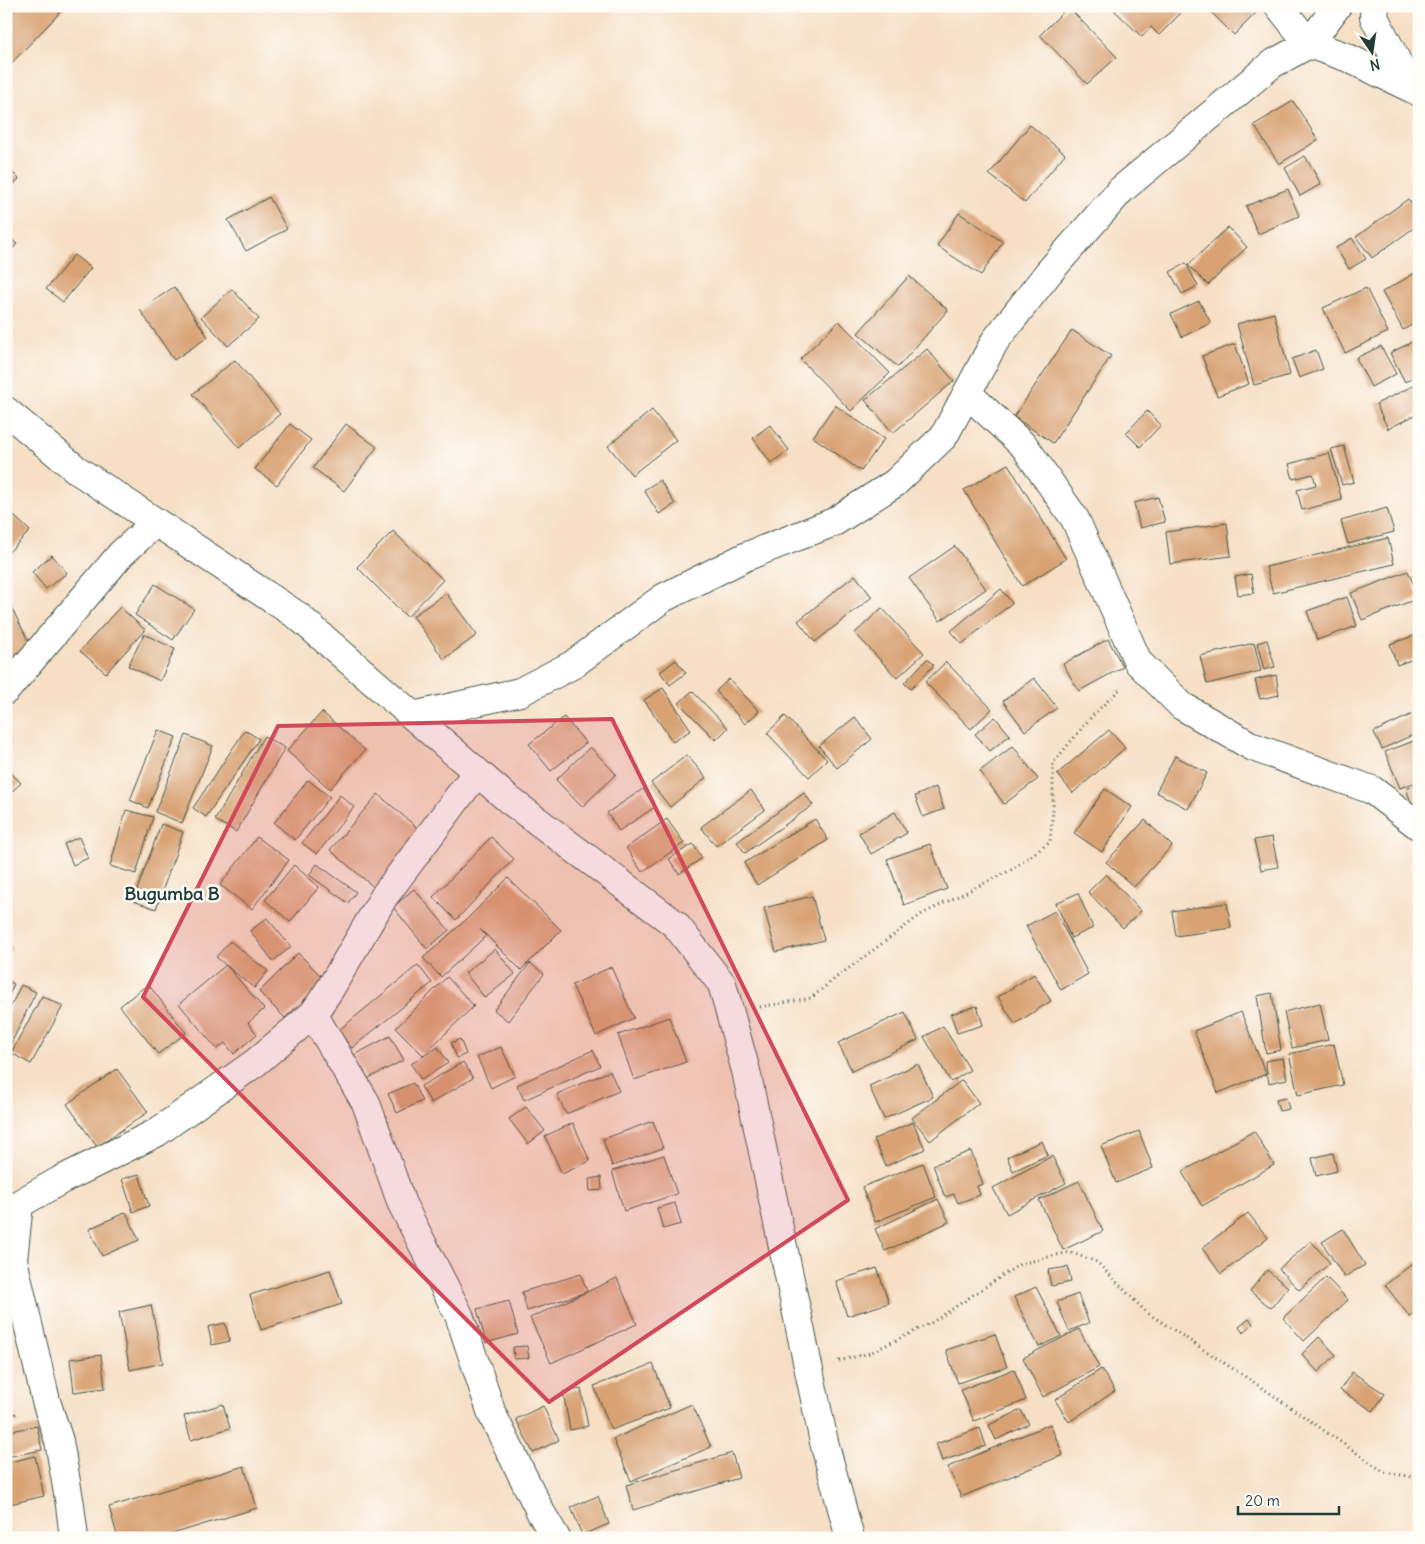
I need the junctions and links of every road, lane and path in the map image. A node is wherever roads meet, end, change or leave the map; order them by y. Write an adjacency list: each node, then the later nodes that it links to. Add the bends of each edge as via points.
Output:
1 (1278, 6): 4 (street)
2 (1337, 6): 4 (street)
3 (1375, 6): 5 (street, via 1374,17)
4 (1309, 44): 5 (street, via 1346,57); 6 (street, via 1272,64 1121,190 1049,272 995,342)
5 (1414, 90)
6 (967, 393): 9 (street, via 1025,447 1075,519 1138,662); 11 (street, via 944,436 895,483 834,522 745,557 663,598 572,665 520,692)
7 (6, 411): 8 (street, via 77,470)
8 (155, 523): 10 (street, via 121,554); 11 (street, via 298,616)
9 (1143, 666): 13 (street, via 1190,711 1253,747 1372,790); 14 (path, via 1092,716 1053,763 1050,842 1011,870 922,914 811,998)
10 (6, 690)
11 (413, 716): 12 (street)
12 (477, 772): 14 (street, via 508,799 675,924 722,984); 15 (street, via 385,895)
13 (1419, 826)
14 (730, 1013): 16 (street, via 746,1071)
15 (313, 1014): 18 (street, via 255,1063 156,1133 19,1204 13,1260 46,1401 59,1441); 19 (street, via 366,1103 402,1204 459,1315 492,1414)
16 (809, 1369): 17 (path, via 870,1353 931,1323 1020,1264 1069,1252 1098,1262 1146,1312 1384,1472); 20 (street, via 824,1442)
17 (1419, 1478)
18 (74, 1538)
19 (556, 1538)
20 (850, 1538)

